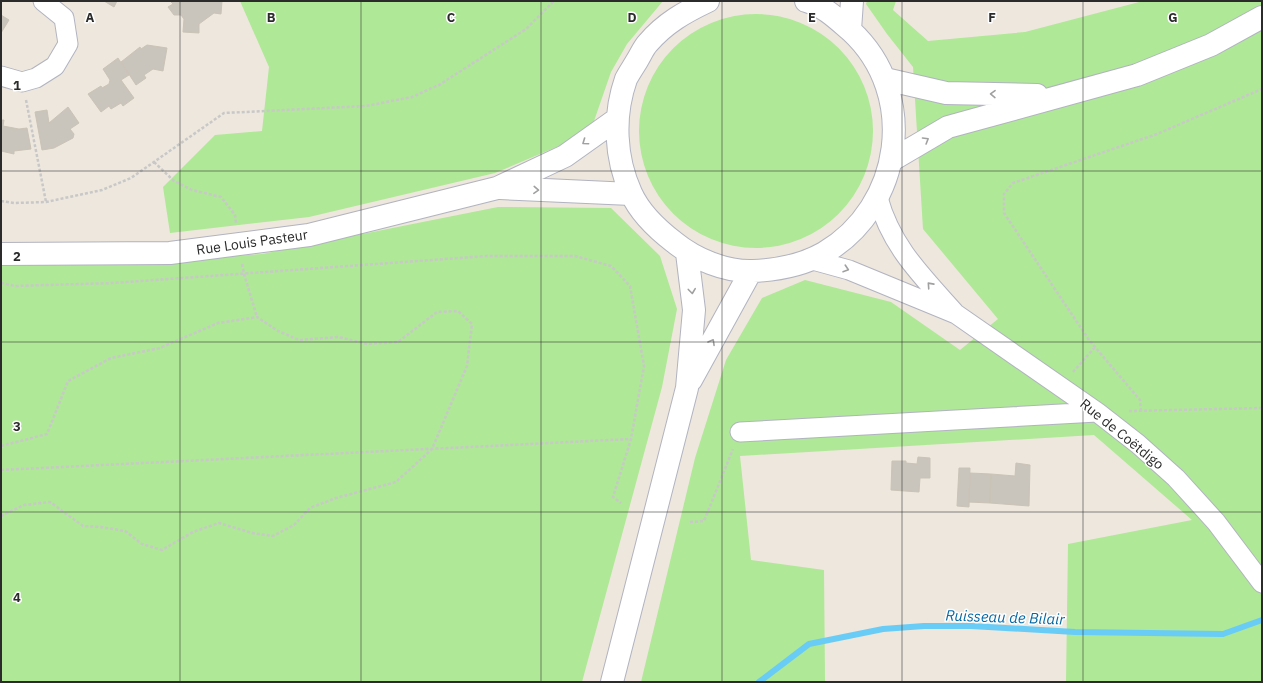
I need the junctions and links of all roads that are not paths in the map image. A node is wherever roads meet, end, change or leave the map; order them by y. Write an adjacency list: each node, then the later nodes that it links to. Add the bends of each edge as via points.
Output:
1 (43, 1): 7 (street, via 64,18 68,44 55,66 36,78 22,82)
2 (708, 1): 10 (main road, via 678,15 647,43 626,79)
3 (806, 1): 6 (main road, via 815,3 834,15)
4 (852, 1): 6 (main road)
5 (1262, 17): 9 (main road, via 1211,45 1137,75)
6 (850, 30): 8 (main road, via 864,43)
7 (1, 76)
8 (885, 79): 9 (main road, one-way to 8, via 946,93); 11 (main road, via 894,119)
9 (1060, 95): 11 (main road, one-way to 9, via 948,127)
10 (617, 119): 12 (main road, Rue Louis Pasteur, one-way to 12, via 565,156); 13 (main road, via 619,158)
11 (892, 160): 14 (main road)
12 (497, 188): 13 (main road, Rue Louis Pasteur, one-way to 13); 16 (main road, Rue Louis Pasteur, via 309,235 170,253)
13 (631, 194): 15 (main road, via 655,228)
14 (878, 198): 17 (main road, via 853,231 823,254); 19 (street, Rue de Coëtdigo, one-way to 14, via 907,259 884,218)
15 (687, 253): 18 (main road, via 718,266); 20 (main road, one-way to 20, via 694,310)
16 (1, 254)
17 (809, 259): 18 (main road, via 788,267); 19 (street, Rue de Coëtdigo, one-way to 19, via 850,270)
18 (751, 271): 20 (main road, one-way to 18)
19 (956, 314): 21 (street, Rue de Coëtdigo)
20 (687, 388): 24 (main road)
21 (1097, 412): 22 (street); 23 (street, Rue de Coëtdigo, via 1176,478 1216,522)
22 (740, 432)
23 (1262, 583)
24 (612, 682)

